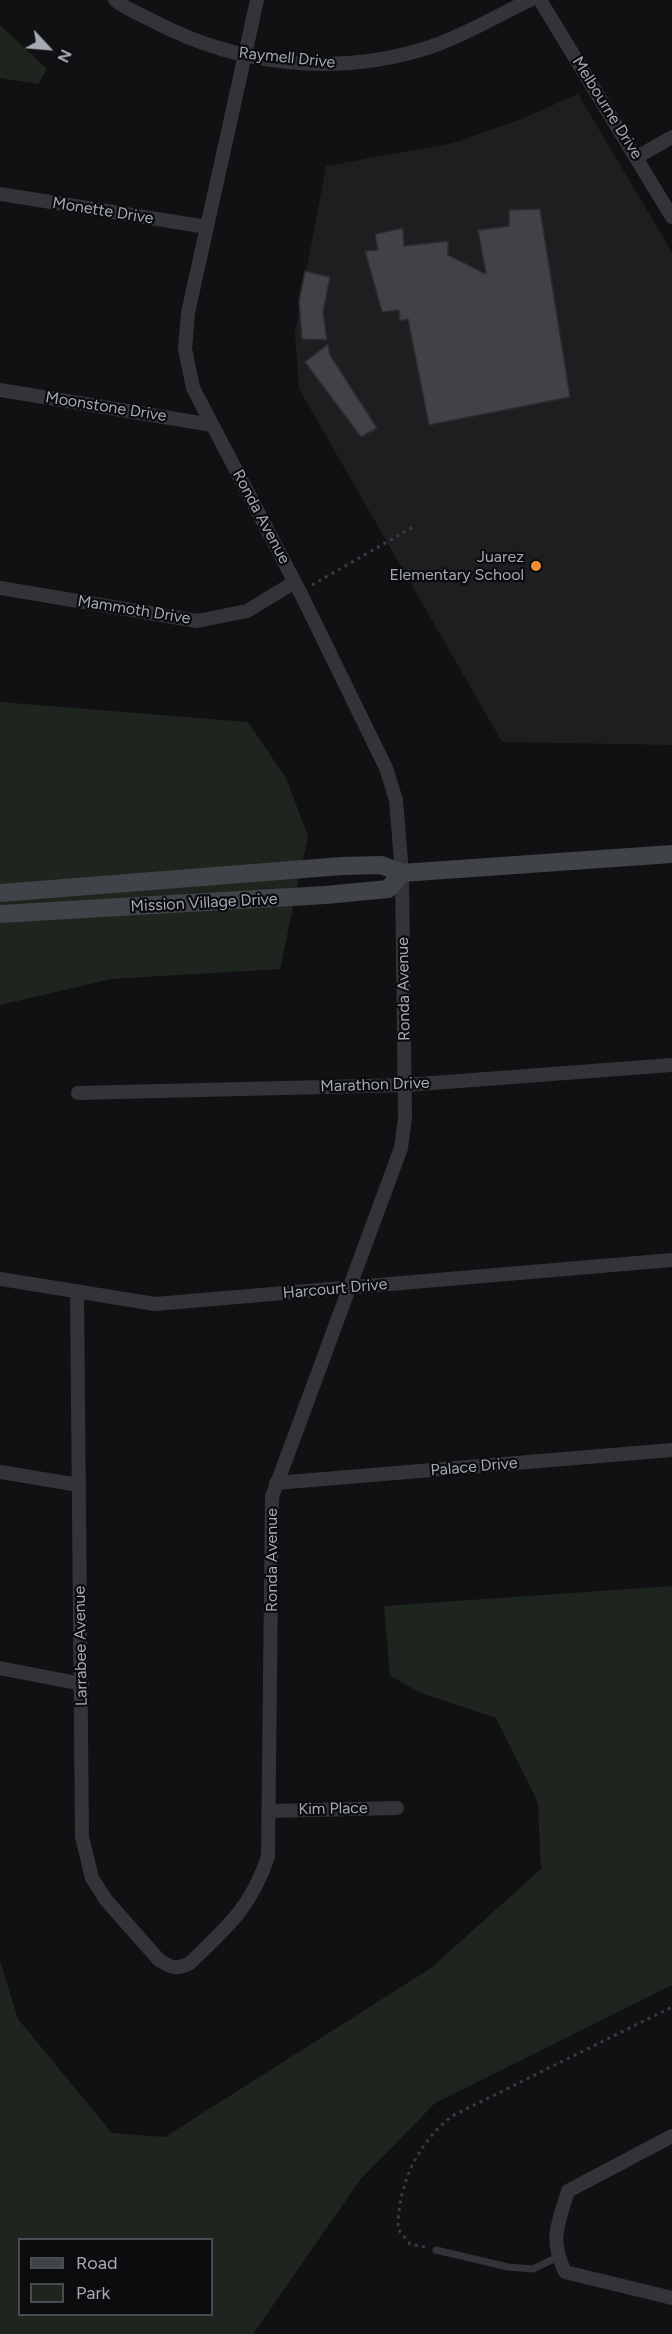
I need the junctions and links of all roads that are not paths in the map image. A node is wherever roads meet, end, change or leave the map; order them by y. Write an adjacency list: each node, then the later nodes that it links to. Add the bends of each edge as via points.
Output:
1 (114, 0): 5 (street, Raymell Drive, via 185,37)
2 (257, 0): 5 (street, Ronda Avenue)
3 (530, 0): 5 (street, Raymell Drive, via 431,47 362,63 328,66)
4 (540, 0): 7 (street, Melbourne Drive)
5 (244, 57): 10 (street, Ronda Avenue)
6 (672, 137): 7 (street)
7 (637, 158): 9 (street, Melbourne Drive)
8 (0, 194): 10 (street, Monette Drive)
9 (672, 217)
10 (207, 227): 12 (street, Ronda Avenue, via 188,313 185,349 193,388)
11 (0, 390): 12 (street, Moonstone Drive)
12 (212, 425): 13 (street, Ronda Avenue)
13 (298, 587): 14 (street, Mammoth Drive, via 247,611 197,621); 16 (street, Ronda Avenue, via 386,768 396,800)
14 (0, 588)
15 (672, 854): 16 (main road, Mission Village Drive)
16 (402, 873): 17 (main road, Mission Village Drive, via 381,865 342,866); 18 (main road, Mission Village Drive, via 388,889); 20 (street, Ronda Avenue)
17 (0, 893)
18 (0, 915)
19 (672, 1065): 20 (street, Marathon Drive)
20 (406, 1085): 21 (street, Marathon Drive); 24 (street, Ronda Avenue, via 401,1148)
21 (78, 1093)
22 (672, 1260): 24 (street, Harcourt Drive)
23 (0, 1279): 25 (street, Harcourt Drive)
24 (349, 1288): 25 (street, Harcourt Drive, via 155,1304); 28 (street, Ronda Avenue)
25 (77, 1293): 29 (street, Larrabee Avenue)
26 (672, 1450): 28 (street, Palace Drive)
27 (0, 1472): 29 (street)
28 (276, 1483): 33 (street, Ronda Avenue, via 272,1497)
29 (79, 1485): 31 (street, Larrabee Avenue)
30 (0, 1668): 31 (street)
31 (82, 1684): 34 (street, Larrabee Avenue, via 82,1837 92,1878 106,1900 159,1960)
32 (397, 1808): 33 (street, Kim Place)
33 (270, 1811): 34 (street, Ronda Avenue, via 268,1857 260,1881 241,1913 189,1963 180,1968)
34 (170, 1967)
35 (672, 2136): 37 (street, via 568,2191 554,2237)
36 (436, 2250): 37 (lane, via 533,2269)
37 (558, 2257): 38 (street, via 565,2272)
38 (672, 2298)

